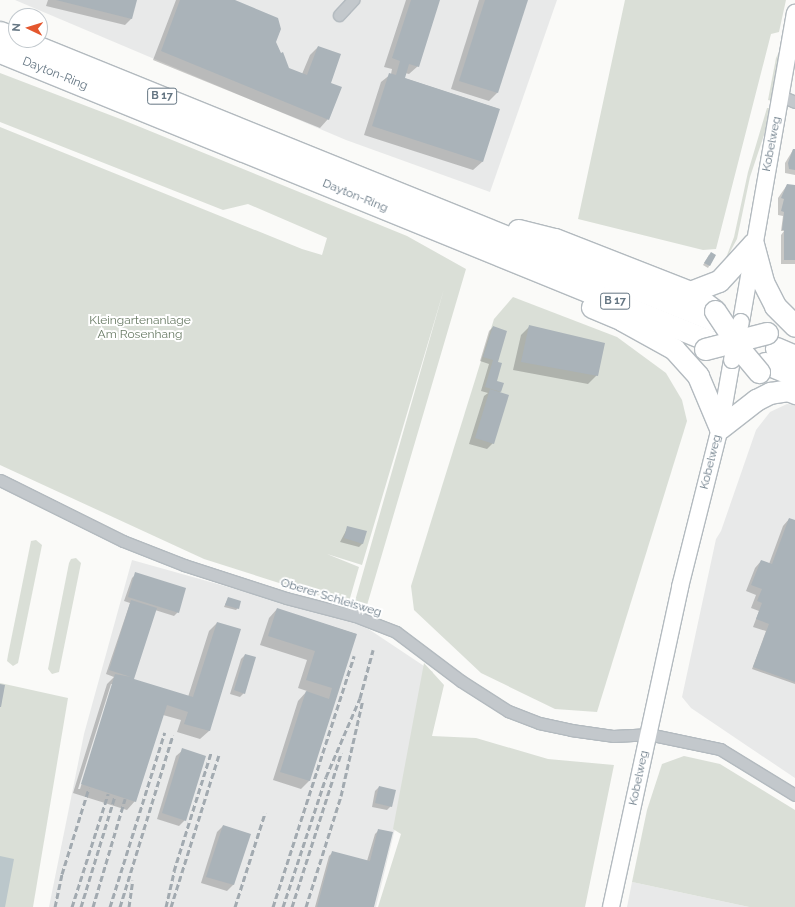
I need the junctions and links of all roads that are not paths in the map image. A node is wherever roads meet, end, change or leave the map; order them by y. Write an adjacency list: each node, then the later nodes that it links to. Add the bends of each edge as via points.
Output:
1 (353, 0): 3 (street)
2 (795, 13): 6 (main road, Kobelweg)
3 (339, 15)
4 (41, 48): 7 (highway, Dayton-Ring / B 17)
5 (0, 52): 9 (highway, Dayton-Ring / B 17)
6 (788, 99): 8 (main road, Kobelweg)
7 (476, 223): 10 (highway, via 555,238); 12 (highway, Dayton-Ring / B 17)
8 (753, 244): 10 (highway, via 719,281); 11 (highway, via 763,282 775,306); 14 (main road, Kobelweg)
9 (477, 245): 12 (highway, Dayton-Ring / B 17); 15 (highway, via 535,282 622,320)
10 (690, 292): 12 (highway)
11 (795, 326)
12 (711, 330): 14 (highway, bridge); 14 (highway, bridge); 15 (highway)
13 (795, 334): 16 (highway)
14 (737, 341): 16 (highway, bridge); 16 (highway, bridge, via 742,353); 18 (main road, Kobelweg)
15 (674, 349): 18 (highway, via 698,376)
16 (772, 354): 17 (highway)
17 (793, 386): 18 (highway, via 770,392 756,400)
18 (720, 428): 20 (main road, Kobelweg, via 680,587)
19 (0, 480): 20 (street, Oberer Schleisweg, via 123,541 177,562 286,598 355,616 396,632 461,681 508,711 539,723 570,730 613,736)
20 (648, 734): 21 (street, Oberer Schleisweg, via 720,749); 22 (main road, Kobelweg)
21 (795, 795)
22 (611, 907)

